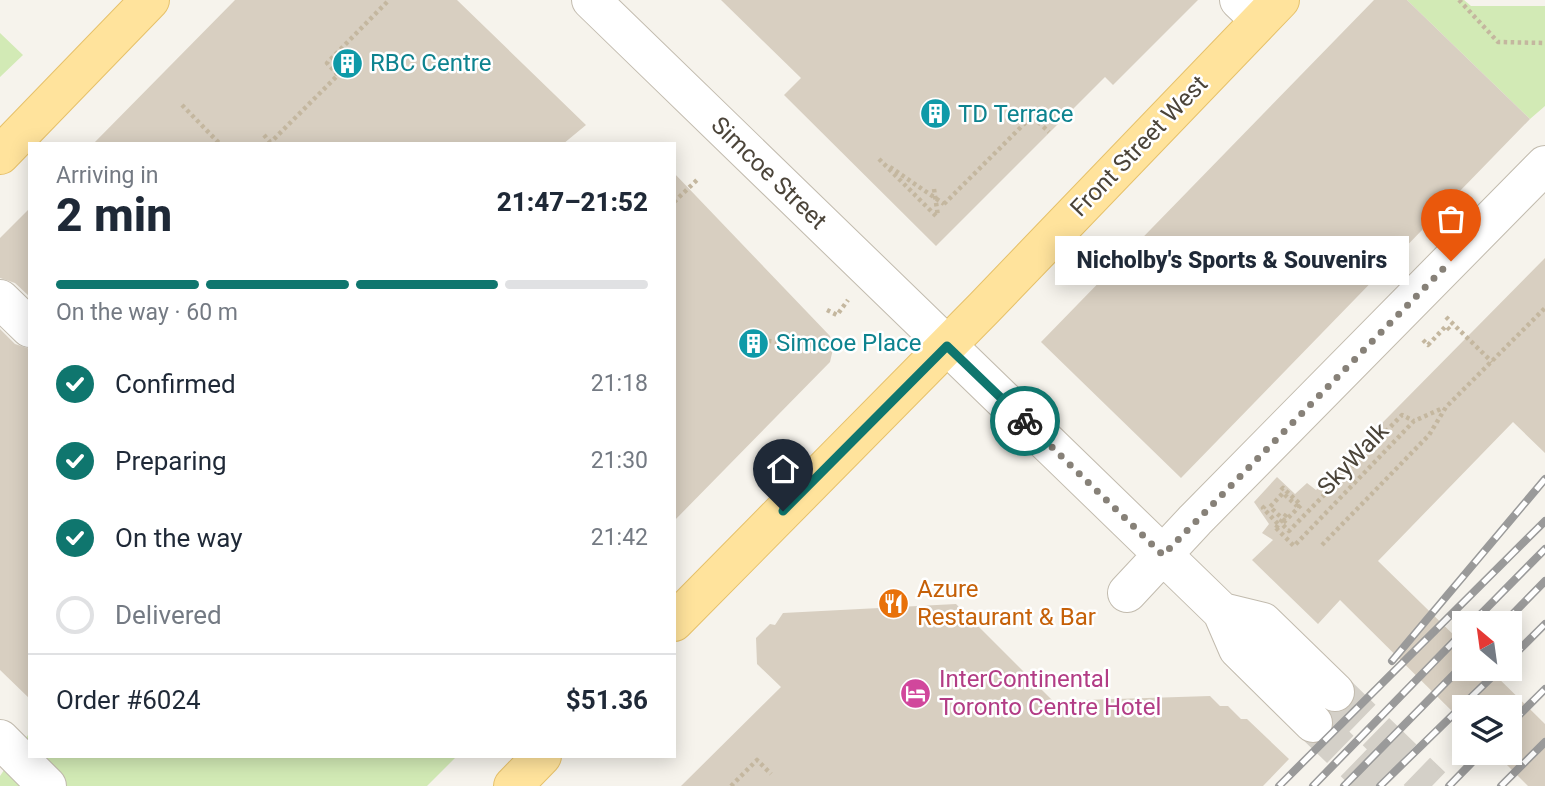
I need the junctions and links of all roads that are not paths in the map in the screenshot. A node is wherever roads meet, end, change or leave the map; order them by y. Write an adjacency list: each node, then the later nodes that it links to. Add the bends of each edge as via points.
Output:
1 (150, 0): 4 (main road)
2 (591, 0): 8 (street, Simcoe Street)
3 (1260, 7): 8 (main road, Front Street West)
4 (0, 155)
5 (1545, 165): 9 (street)
6 (0, 299): 7 (street)
7 (28, 326)
8 (947, 346): 9 (street, Simcoe Street); 12 (main road, Front Street West)
9 (1163, 555): 10 (street); 11 (street, Simcoe Street)
10 (1127, 593)
11 (1222, 612): 13 (street, via 1263,622); 14 (street, via 1238,649)
12 (676, 620)
13 (1335, 692)
14 (1313, 723)
15 (0, 739): 17 (street)
16 (540, 758): 18 (main road)
17 (47, 786)
18 (513, 786)

